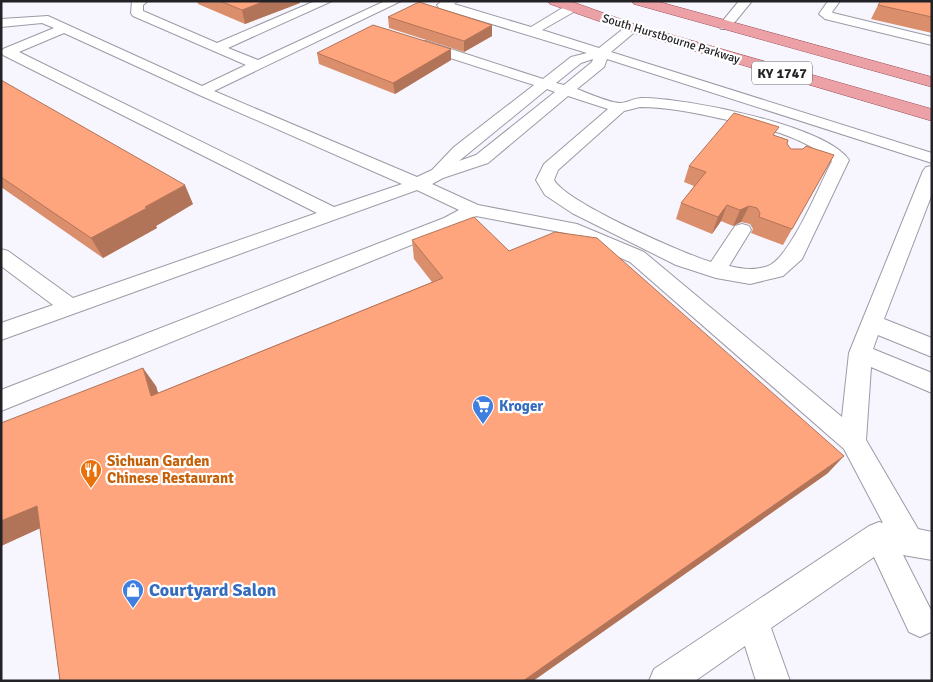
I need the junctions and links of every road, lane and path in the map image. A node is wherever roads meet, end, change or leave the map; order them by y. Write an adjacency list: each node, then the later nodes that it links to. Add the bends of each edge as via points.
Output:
1 (142, 1): 20 (lane, via 137,3 137,13)
2 (326, 1): 20 (lane)
3 (429, 1): 9 (lane)
4 (555, 1): 10 (main road, South Hurstbourne Parkway / KY 1747)
5 (639, 1): 13 (main road, South Hurstbourne Parkway / KY 1747)
6 (746, 1): 13 (lane)
7 (834, 1): 19 (lane, via 825,14)
8 (388, 2): 11 (lane)
9 (447, 3): 17 (lane)
10 (573, 7): 16 (main road, South Hurstbourne Parkway / KY 1747); 17 (lane)
11 (351, 22): 15 (lane); 24 (lane)
12 (1, 23): 14 (lane, via 44,19)
13 (725, 26): 16 (main road, via 644,22); 25 (main road, South Hurstbourne Parkway / KY 1747)
14 (65, 28): 21 (lane); 28 (lane)
15 (370, 28)
16 (632, 28): 22 (lane); 23 (main road, South Hurstbourne Parkway / KY 1747)
17 (532, 31): 22 (lane)
18 (407, 39): 26 (lane)
19 (932, 41)
20 (217, 48): 24 (lane)
21 (5, 52): 41 (lane)
22 (601, 53): 26 (lane, via 576,60); 27 (lane); 29 (lane, via 599,64)
23 (745, 62): 30 (main road, South Hurstbourne Parkway / KY 1747); 31 (main road, via 858,79)
24 (258, 65): 28 (lane)
25 (932, 82)
26 (546, 83): 29 (lane); 37 (lane, via 460,150)
27 (700, 85): 32 (lane); 36 (lane)
28 (202, 91): 39 (lane)
29 (570, 91): 33 (lane); 37 (lane, via 482,158)
30 (848, 92): 34 (main road, South Hurstbourne Parkway / KY 1747); 35 (main road)
31 (932, 99)
32 (686, 106): 33 (lane, via 639,102); 44 (lane, via 755,121 798,144 834,152 841,160 795,254 776,270 750,277)
33 (619, 108): 44 (lane, via 550,168 545,180 551,191 578,210 683,260)
34 (932, 115)
35 (908, 127)
36 (932, 158)
37 (437, 174): 39 (lane)
38 (930, 183): 46 (lane)
39 (418, 184): 40 (lane); 41 (lane)
40 (473, 210): 51 (lane, via 451,222); 52 (lane, via 570,228 637,257)
41 (333, 214): 45 (lane)
42 (742, 230): 44 (lane)
43 (1, 256): 45 (lane)
44 (716, 270)
45 (71, 308): 47 (lane)
46 (872, 323): 48 (lane); 49 (lane)
47 (1, 332)
48 (932, 348)
49 (860, 353): 50 (lane); 52 (lane)
50 (932, 383)
51 (1, 400)
52 (854, 441): 54 (lane)
53 (879, 536): 54 (lane); 55 (lane); 56 (lane)
54 (921, 544)
55 (920, 621)
56 (753, 622): 57 (lane); 58 (lane)
57 (666, 681)
58 (773, 681)

